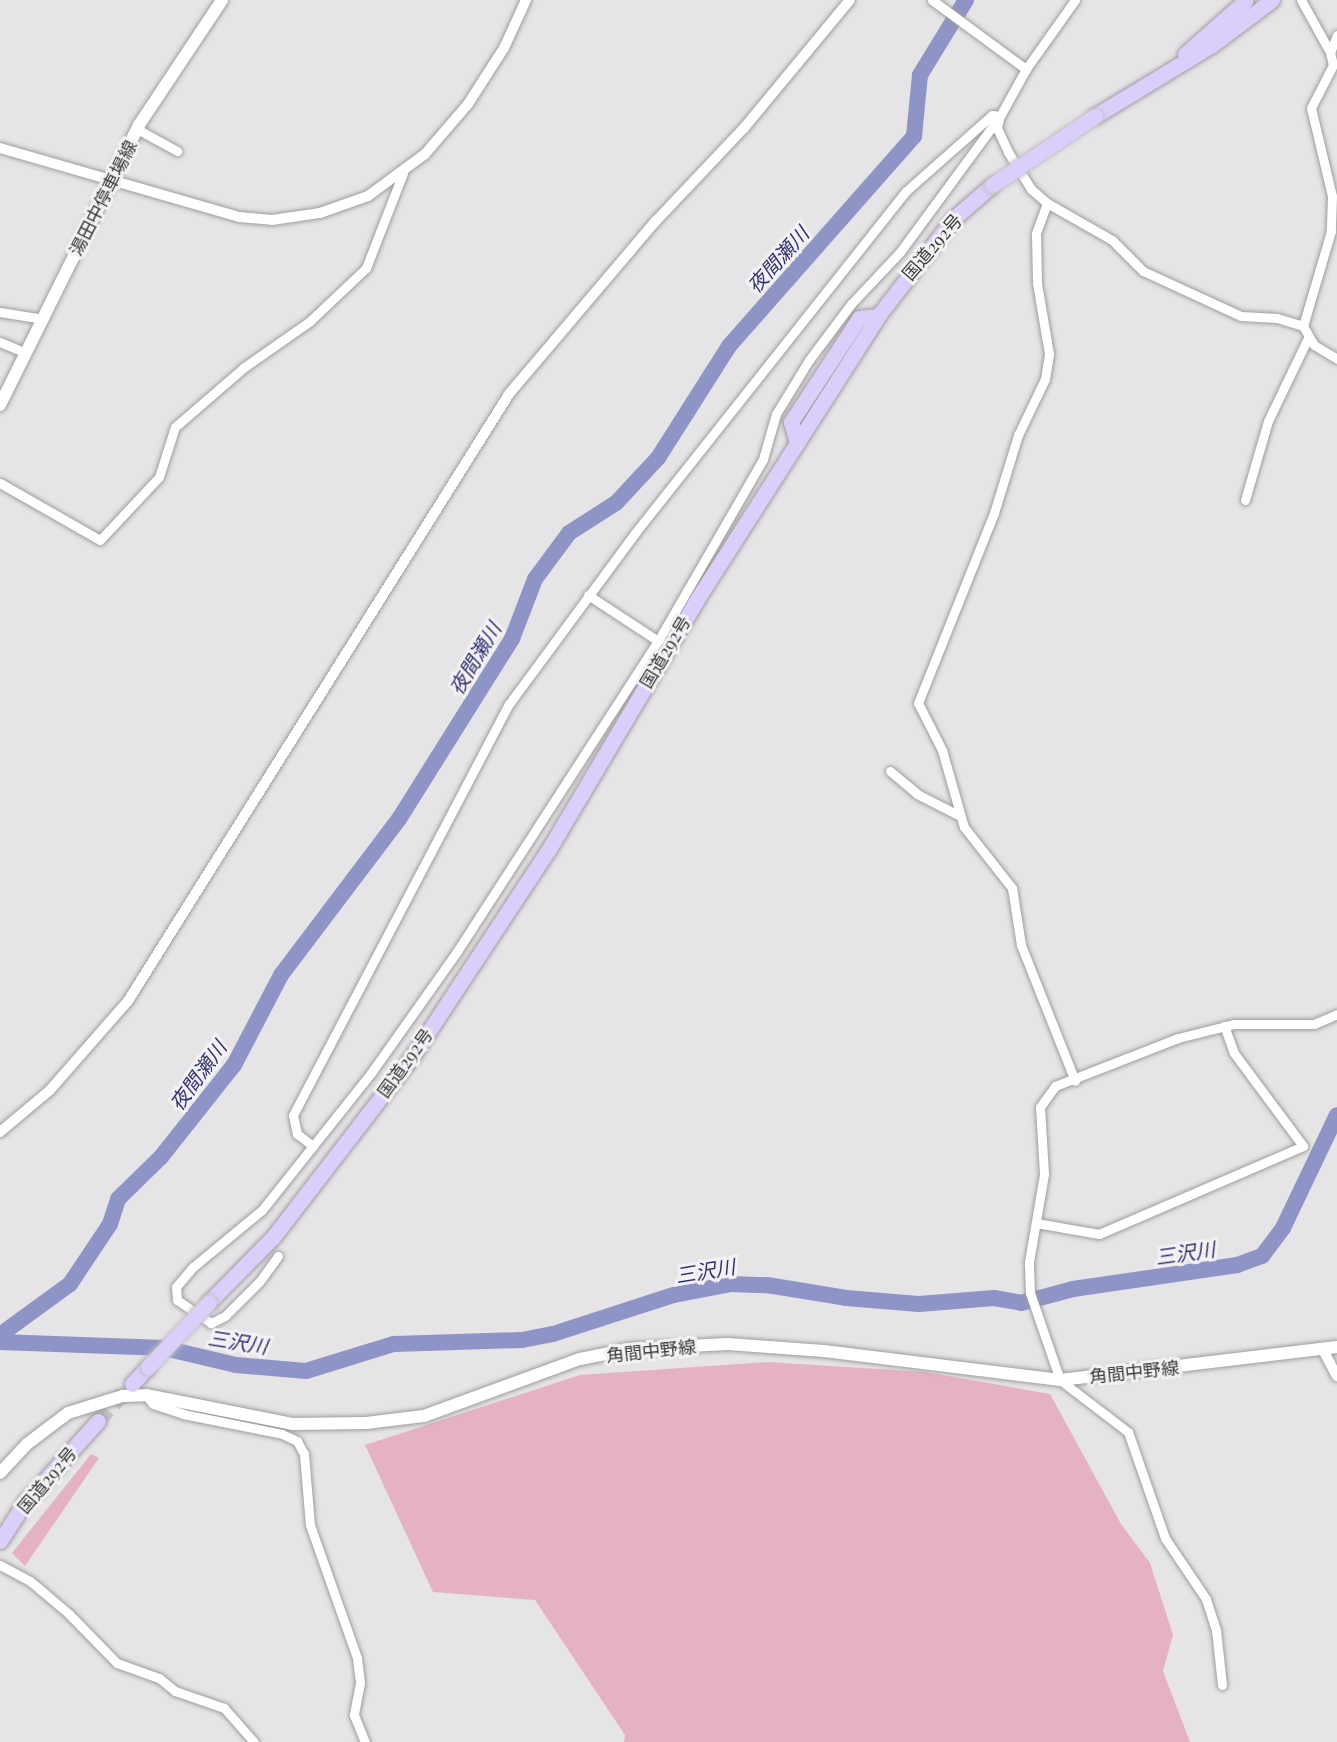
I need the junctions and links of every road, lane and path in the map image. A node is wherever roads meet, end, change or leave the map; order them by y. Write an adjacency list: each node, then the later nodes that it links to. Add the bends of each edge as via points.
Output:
1 (222, 0): 14 (main road, 湯田中停車場線)
2 (526, 0): 17 (street, via 504,48 468,104)
3 (850, 0): 38 (street, via 744,128 655,222 509,394 128,1001 50,1090)
4 (932, 0): 11 (street)
5 (1076, 0): 11 (street)
6 (1246, 0): 12 (highway)
7 (1272, 0): 12 (highway, 国道292号, via 1212,45)
8 (1301, 0): 10 (street)
9 (1337, 35): 10 (street)
10 (1330, 52): 22 (street, via 1333,65 1311,108 1330,178 1330,231)
11 (1023, 66): 13 (street)
12 (1153, 81): 46 (highway, 国道292号, bridge, via 992,185 954,219 878,316 696,601 549,849 411,1058 274,1236)
13 (1000, 116): 19 (street, via 997,128 1008,152 1031,189); 31 (street, via 992,115 905,192); 32 (street, via 900,252 851,304 809,360 776,414 763,459)
14 (138, 129): 16 (street); 18 (main road, 湯田中停車場線)
15 (0, 148): 18 (street)
16 (177, 151)
17 (403, 173): 18 (street, via 346,205 272,220 239,217); 29 (street, via 366,268 310,321 243,368 174,427 159,477 100,540)
18 (111, 181): 21 (main road, 湯田中停車場線)
19 (1047, 203): 22 (street, via 1112,240 1143,271 1220,308); 34 (street, via 1036,234 1037,283 1048,354 1045,379 1018,435 994,513 918,703 942,750)
20 (0, 312): 21 (street)
21 (43, 319): 25 (main road, 湯田中停車場線)
22 (1303, 326): 23 (street)
23 (1308, 338): 26 (street, via 1322,352); 30 (street, via 1268,421)
24 (0, 342): 25 (street)
25 (26, 353): 27 (main road, 湯田中停車場線)
26 (1337, 359)
27 (5, 382): 28 (main road, 湯田中停車場線)
28 (0, 405)
29 (0, 483)
30 (1245, 500)
31 (588, 595): 32 (street); 39 (street, via 509,704 294,1115 297,1134)
32 (658, 641): 39 (street, via 456,953)
33 (890, 771): 34 (street, via 917,794)
34 (960, 816): 37 (street, via 972,840 1012,888 1022,945)
35 (1337, 1014): 36 (street, via 1314,1024)
36 (1224, 1026): 37 (street, via 1178,1038); 40 (street, via 1234,1053 1303,1146 1099,1234)
37 (1075, 1081): 40 (street, via 1055,1086 1040,1107 1044,1174)
38 (0, 1131)
39 (313, 1146): 41 (street, via 262,1210 176,1287 177,1300 211,1323 225,1316 259,1282)
40 (1036, 1222): 45 (street, via 1029,1287)
41 (278, 1256)
42 (1337, 1347): 43 (main road, 角間中野線)
43 (1323, 1350): 44 (street); 45 (main road, 角間中野線)
44 (1337, 1376)
45 (1060, 1380): 47 (main road, 角間中野線, via 836,1352 728,1344 630,1349 580,1359 424,1416 366,1423 292,1424); 52 (street, via 1128,1432 1165,1538 1206,1599 1216,1630)
46 (132, 1384)
47 (146, 1395): 49 (main road, 角間中野線, via 123,1396 68,1413 27,1444); 54 (street, via 153,1404 183,1414 282,1434 297,1441 304,1454 309,1525 357,1658 360,1683 354,1715)
48 (98, 1421): 50 (highway, 国道292号, via 25,1502)
49 (0, 1473)
50 (0, 1541)
51 (0, 1565): 53 (street, via 38,1587 117,1663 159,1678 175,1691 224,1708)
52 (1222, 1685)
53 (254, 1742)
54 (365, 1742)

